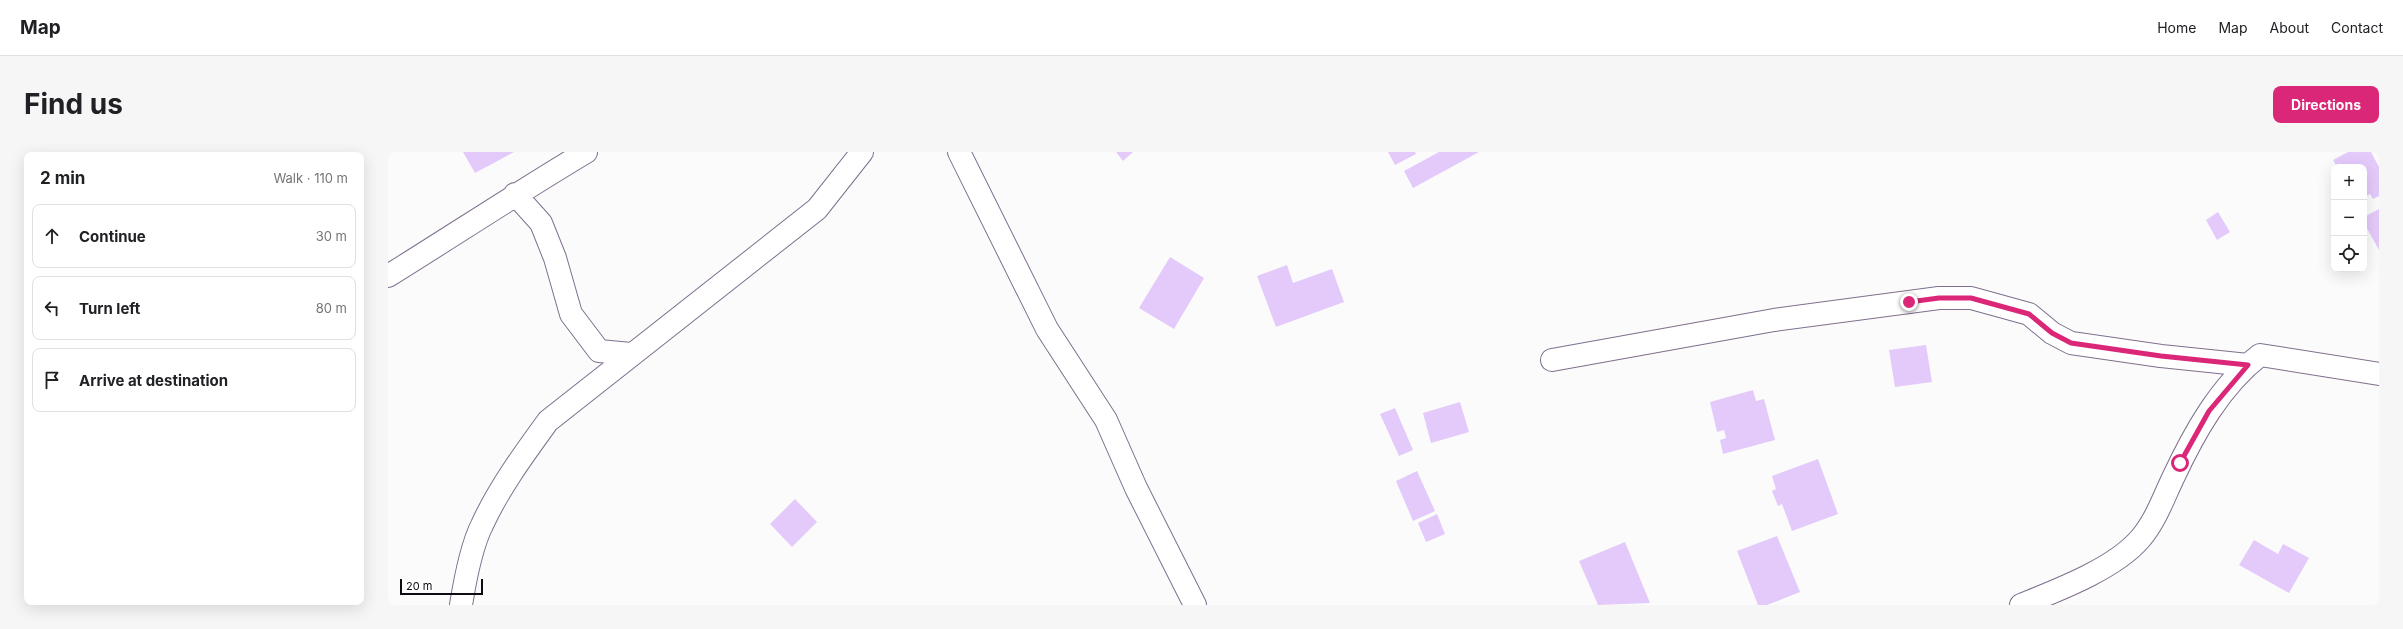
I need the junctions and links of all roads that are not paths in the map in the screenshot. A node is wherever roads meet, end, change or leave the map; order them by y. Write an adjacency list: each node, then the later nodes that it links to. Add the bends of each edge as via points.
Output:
1 (586, 152): 4 (street)
2 (862, 152): 6 (street, via 817,209)
3 (959, 152): 11 (street, via 1047,329 1106,420 1136,488)
4 (515, 194): 5 (street); 6 (street, via 541,223 555,258 571,314 599,350)
5 (388, 276)
6 (631, 354): 10 (street, via 548,421 522,457 481,525 464,584)
7 (1552, 360): 8 (street, via 1774,320 1939,298 1971,298 2029,314 2052,333 2071,343)
8 (2248, 365): 9 (street, via 2260,355); 12 (street, via 2209,411 2180,463 2149,529 2139,540 2122,557 2058,590)
9 (2379, 374)
10 (461, 605)
11 (1195, 605)
12 (2021, 605)

